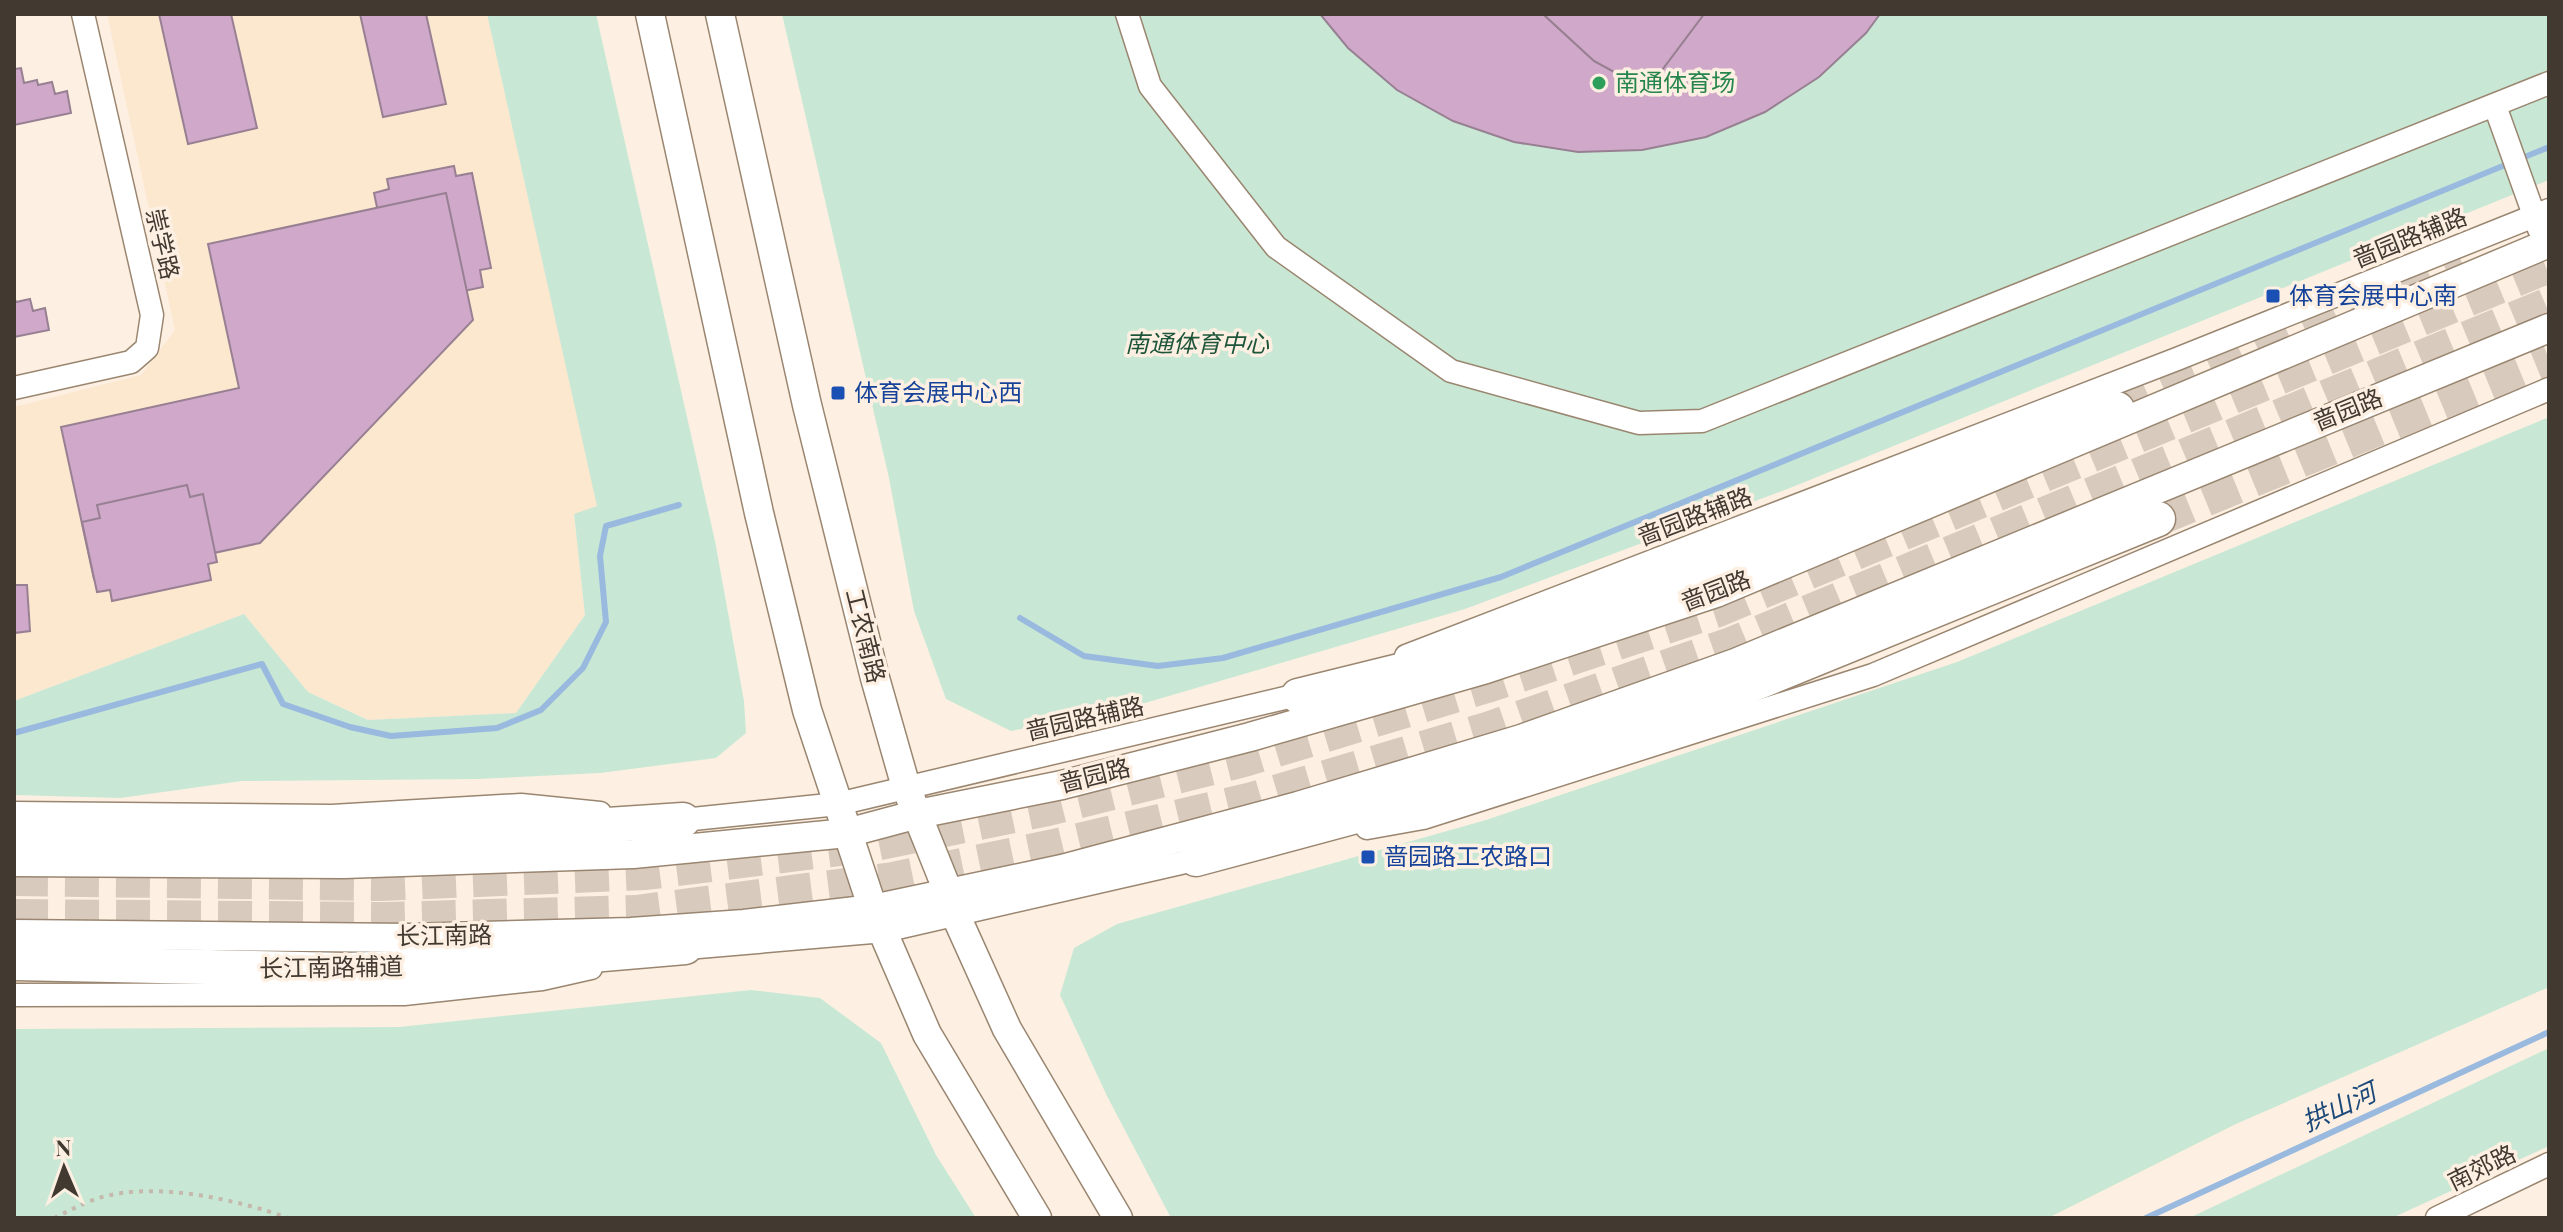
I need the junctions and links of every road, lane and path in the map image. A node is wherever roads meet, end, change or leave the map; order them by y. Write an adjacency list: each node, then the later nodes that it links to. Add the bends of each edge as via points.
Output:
1 (83, 14): 10 (street, 崇学路, via 152,315 147,348 131,362)
2 (650, 14): 16 (main road, via 759,513 807,710)
3 (720, 14): 15 (main road, 工农南路, via 807,405)
4 (1127, 14): 6 (street, via 1150,86 1276,247 1451,371 1639,423 1702,421)
5 (2549, 83): 6 (street)
6 (2495, 106): 7 (street)
7 (2542, 213): 8 (street); 14 (street, 啬园路辅路)
8 (2547, 244): 18 (main road, 啬园路, via 1716,593 1486,669 1250,737 1062,785)
9 (2549, 328): 24 (main road, 啬园路, via 1735,663 1564,724)
10 (14, 388)
11 (2549, 389): 22 (street, via 1873,675 1423,818)
12 (2117, 409): 14 (highway, via 1703,571 1448,659)
13 (2158, 519): 22 (highway, via 1692,709 1475,784)
14 (1298, 696): 15 (street, 啬园路辅路)
15 (906, 787): 16 (street, 啬园路辅路); 18 (main road, 工农南路)
16 (838, 804): 19 (street); 20 (main road)
17 (14, 813): 19 (street, via 332,816 521,805)
18 (918, 814): 20 (main road, 啬园路); 24 (main road, 工农南路)
19 (683, 820): 21 (highway, via 366,841)
20 (847, 833): 23 (main road, via 633,854 498,859 344,864); 25 (main road)
21 (14, 835)
22 (1196, 859): 24 (street)
23 (14, 862)
24 (952, 905): 25 (main road, 啬园路); 34 (main road, 工农南路, via 1007,1029)
25 (878, 920): 26 (main road, 长江南路, via 410,938); 27 (street, 长江南路辅道); 33 (main road, via 927,1034)
26 (14, 934)
27 (685, 947): 28 (highway, via 346,970); 29 (street, 长江南路辅道, via 542,979 404,994)
28 (14, 963)
29 (14, 995)
30 (2549, 1164): 35 (street, 南郊路)
31 (54, 1218): 32 (path, via 101,1197 145,1191 244,1204)
32 (288, 1218)
33 (1037, 1218)
34 (1118, 1218)
35 (2437, 1218)

